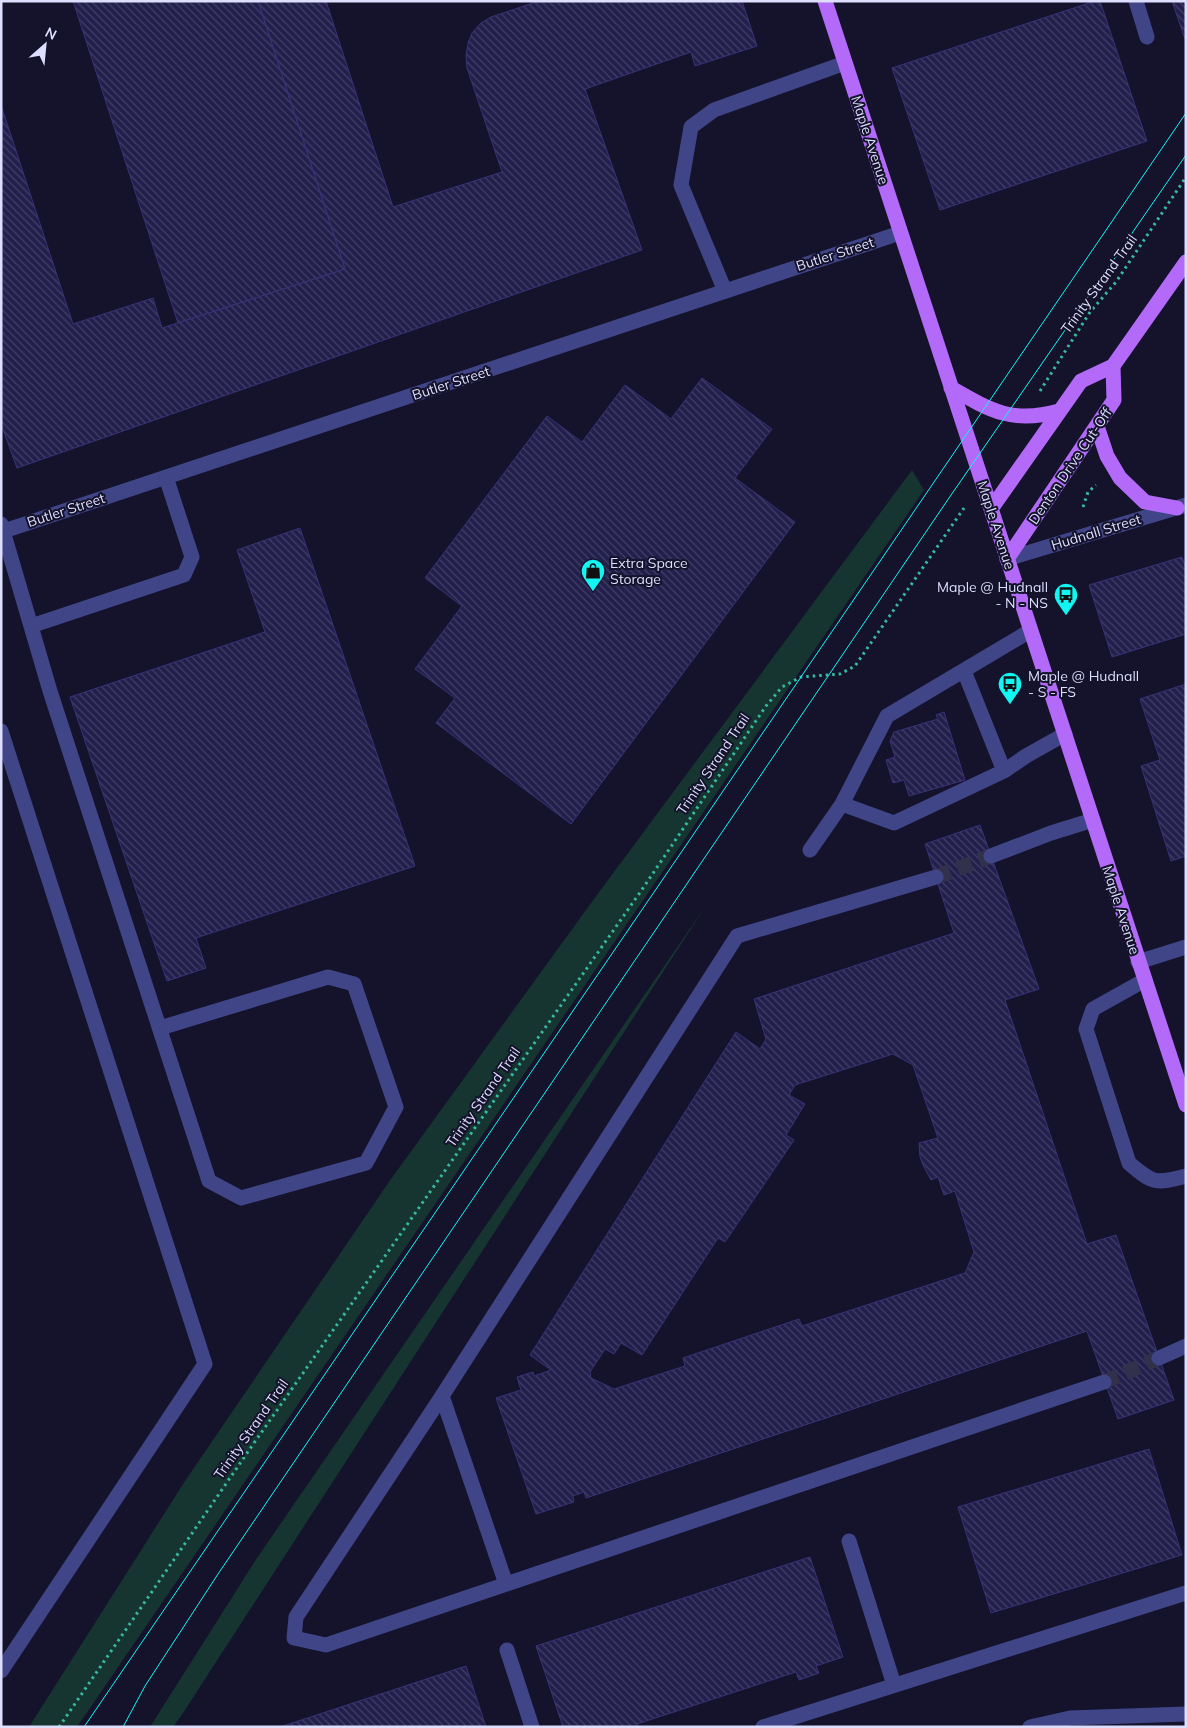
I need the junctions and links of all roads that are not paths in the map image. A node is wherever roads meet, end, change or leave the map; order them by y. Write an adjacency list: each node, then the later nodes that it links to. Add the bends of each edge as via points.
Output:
1 (825, 1): 4 (main road, Maple Avenue)
2 (1136, 1): 3 (street)
3 (1147, 36)
4 (845, 64): 5 (main road, Maple Avenue); 7 (street, via 714,110 692,127 681,185)
5 (900, 233): 7 (street, Butler Street); 9 (main road, Maple Avenue)
6 (1186, 262): 8 (main road)
7 (725, 291): 12 (street, Butler Street)
8 (1113, 366): 10 (main road, via 1081,381); 11 (main road, Denton Drive Cut-Off, via 1114,400)
9 (951, 388): 10 (main road, via 980,405 1012,416 1038,416); 14 (main road, Maple Avenue)
10 (1059, 411): 14 (main road)
11 (1097, 426): 13 (main road, via 1110,462 1120,478 1145,502); 16 (main road, Denton Drive Cut-Off)
12 (166, 477): 15 (street, Butler Street); 17 (street, via 192,557 184,575)
13 (1181, 506): 16 (street, Hudnall Street)
14 (991, 509): 16 (main road, Maple Avenue)
15 (2, 529): 17 (street)
16 (1007, 559): 18 (main road, Maple Avenue)
17 (31, 626): 31 (street)
18 (1030, 631): 19 (street); 21 (main road, Maple Avenue)
19 (964, 671): 22 (street); 23 (street, via 887,716)
20 (1, 731): 42 (street, via 205,1364)
21 (1065, 734): 22 (street); 24 (main road, Maple Avenue)
22 (1004, 771): 23 (street, via 894,823)
23 (842, 804): 25 (street)
24 (1093, 820): 26 (street); 29 (main road, Maple Avenue)
25 (810, 850)
26 (992, 856)
27 (936, 877): 37 (street, via 737,936)
28 (1186, 947): 29 (street)
29 (1138, 962): 30 (main road, Maple Avenue)
30 (1145, 980): 32 (main road, Maple Avenue); 33 (street, via 1093,1009 1086,1029 1129,1164 1147,1178 1161,1182)
31 (160, 1028): 31 (street, via 209,1181 241,1198 366,1163 396,1107 354,984 328,977)
32 (1186, 1105)
33 (1186, 1176)
34 (1186, 1346): 35 (street)
35 (1159, 1358)
36 (1104, 1382): 39 (street)
37 (442, 1396): 39 (street); 39 (street, via 296,1617 294,1638 326,1645)
38 (849, 1541): 43 (street)
39 (506, 1584)
40 (1186, 1593): 43 (street)
41 (507, 1650): 46 (street)
42 (1, 1671)
43 (894, 1686): 47 (street)
44 (1186, 1714): 45 (street)
45 (1071, 1723): 48 (street)
46 (532, 1727)
47 (763, 1727)
48 (1030, 1727)

